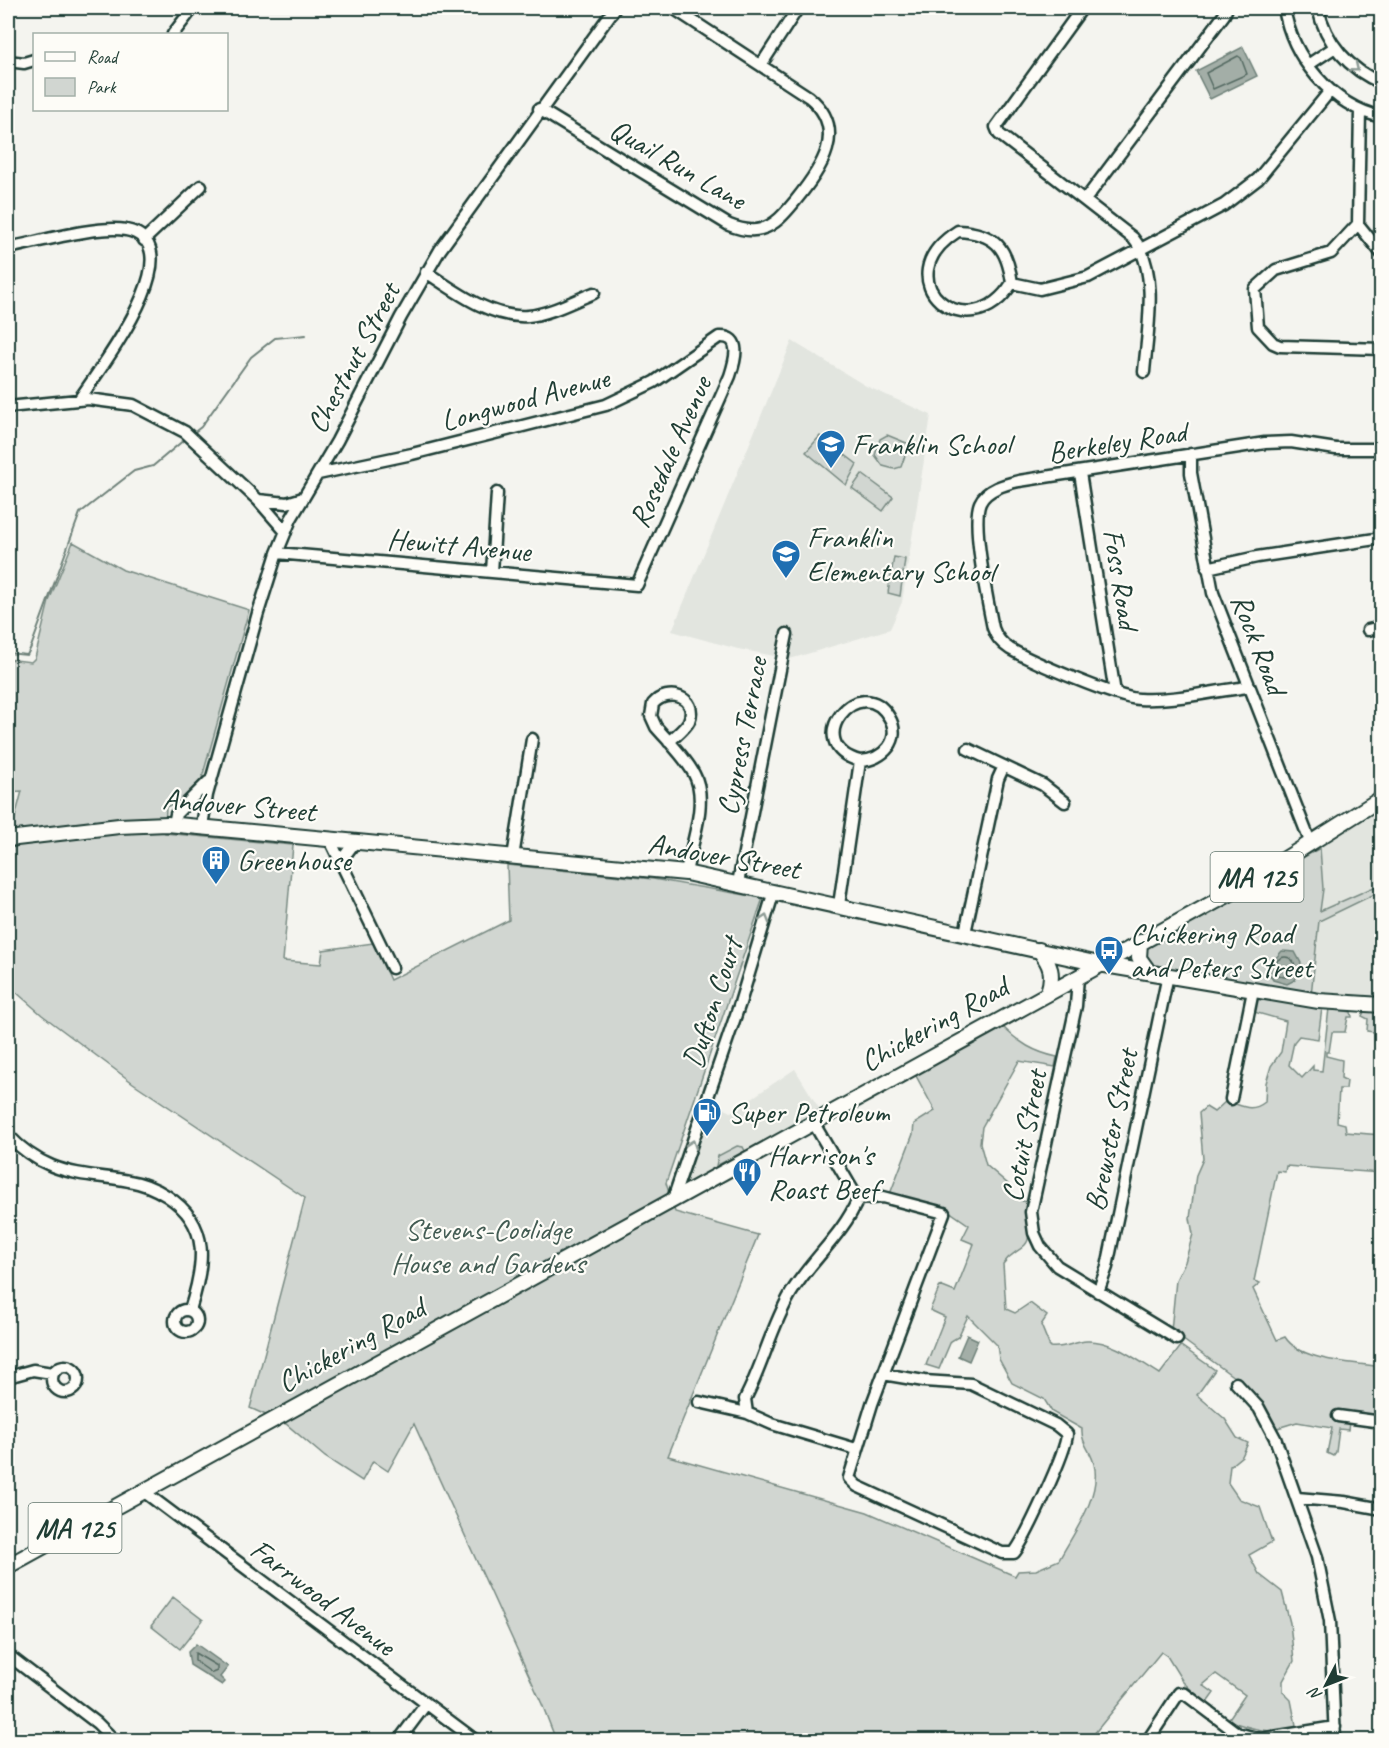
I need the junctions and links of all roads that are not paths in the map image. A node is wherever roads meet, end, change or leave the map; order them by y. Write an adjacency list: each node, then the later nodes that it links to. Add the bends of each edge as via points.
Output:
1 (193, 8): 9 (street)
2 (615, 8): 17 (street, Chestnut Street)
3 (673, 8): 13 (street, Quail Run Lane)
4 (798, 8): 13 (street)
5 (1082, 8): 21 (street, via 996,127 1008,141)
6 (1227, 8): 21 (street)
7 (1284, 8): 14 (street, via 1290,31)
8 (1318, 8): 10 (street)
9 (174, 33)
10 (1335, 47): 14 (street); 15 (street, one-way to 15, via 1353,66)
11 (33, 60): 12 (street)
12 (8, 61)
13 (761, 65): 17 (street, Quail Run Lane, via 815,102 826,117 830,135 824,159 813,178 783,216 760,229 729,225)
14 (1308, 65): 16 (street)
15 (1382, 83)
16 (1330, 90): 18 (street); 25 (street, via 1246,190)
17 (539, 109): 27 (street, Chestnut Street)
18 (1360, 110): 19 (street); 22 (street)
19 (1382, 117)
20 (201, 186): 23 (street)
21 (1084, 200): 25 (street, via 1133,238)
22 (1358, 224): 26 (street); 31 (street, via 1331,253 1268,275 1254,294 1256,321 1267,338 1280,346)
23 (144, 240): 24 (street, via 135,233 115,229); 33 (street, via 153,266 145,293)
24 (8, 248)
25 (1141, 249): 28 (street, via 1066,285 1040,289); 32 (street, via 1148,271 1150,313)
26 (1382, 254)
27 (426, 272): 29 (street, via 488,309 514,316 536,315); 38 (street, Chestnut Street)
28 (1012, 283): 28 (street, via 1001,248 986,235 958,231 939,243 930,259 927,277 931,293 942,305 954,310 976,311 990,306)
29 (594, 293)
30 (729, 338): 38 (street, Longwood Avenue, via 714,339 654,382 606,405); 47 (street, Rosedale Avenue, via 735,343 736,353 730,376)
31 (1382, 349)
32 (1144, 372)
33 (79, 400): 34 (street); 41 (street, via 133,405 189,435)
34 (8, 407)
35 (1382, 448): 36 (street, Berkeley Road, via 1336,449 1277,442)
36 (1191, 454): 37 (street, Berkeley Road); 45 (street, Rock Road)
37 (1080, 473): 52 (street, Foss Road); 52 (street, Berkeley Road, via 1011,483 988,492 980,503 988,604 996,634 1010,648)
38 (318, 474): 40 (street, Chestnut Street)
39 (497, 493): 46 (street)
40 (303, 498): 41 (street, via 287,503); 42 (street, Chestnut Street)
41 (258, 500): 42 (street)
42 (286, 532): 44 (street, Chestnut Street)
43 (1382, 538): 45 (street)
44 (277, 553): 46 (street, Hewitt Avenue); 58 (street, Chestnut Street)
45 (1207, 568): 51 (street, Rock Road, via 1212,593)
46 (492, 572): 47 (street, Hewitt Avenue)
47 (637, 585)
48 (1382, 627): 49 (street)
49 (1368, 630)
50 (786, 634): 70 (street, Cypress Terrace)
51 (1248, 687): 52 (street, Berkeley Road, via 1140,699); 66 (street, Rock Road)
52 (1115, 693)
53 (532, 739): 67 (street)
54 (669, 742): 54 (street, via 653,722 651,709 657,699 670,694 683,698 690,716); 69 (street, via 694,773 701,794)
55 (968, 749): 57 (street)
56 (860, 761): 56 (street, via 843,754 834,728 842,711 858,702 868,702 886,711 894,730 888,750 880,757); 72 (street)
57 (1004, 766): 60 (street, via 1043,785); 73 (street)
58 (214, 772): 61 (street, Chestnut Street, via 203,789 176,814); 62 (street, Chestnut Street)
59 (1382, 798): 66 (main road, MA 125)
60 (1065, 802)
61 (174, 824): 62 (main road, Andover Street); 63 (main road, Andover Street)
62 (202, 826): 64 (main road, Andover Street)
63 (8, 839)
64 (330, 840): 65 (main road, Andover Street); 68 (street)
65 (355, 842): 67 (main road, Andover Street); 68 (street, via 343,858)
66 (1311, 843): 74 (main road, MA 125)
67 (513, 857): 69 (main road, Andover Street)
68 (344, 873): 77 (street)
69 (686, 873): 70 (main road, Andover Street)
70 (738, 883): 71 (main road, Andover Street)
71 (774, 891): 72 (main road, Andover Street); 87 (street, Dufton Court, one-way to 71)
72 (839, 905): 73 (main road, Andover Street)
73 (965, 933): 75 (main road, Andover Street)
74 (1140, 942): 76 (main road, MA 125); 78 (main road, via 1138,958)
75 (1039, 950): 76 (main road, Andover Street); 82 (main road, via 1051,968)
76 (1099, 964): 78 (main road, Andover Street); 80 (main road, Chickering Road / MA 125)
77 (392, 968)
78 (1149, 972): 79 (main road, Andover Street)
79 (1168, 975): 81 (main road, Andover Street); 89 (street, Brewster Street, via 1105,1277)
80 (1078, 976): 82 (main road, Chickering Road / MA 125); 89 (street, Cotuit Street, via 1076,1006 1032,1215 1034,1233 1045,1255)
81 (1253, 991): 83 (main road, Andover Street, via 1319,1002); 84 (street)
82 (1048, 992): 85 (main road, Chickering Road / MA 125)
83 (1382, 1005)
84 (1230, 1099)
85 (813, 1122): 87 (main road, Chickering Road / MA 125); 88 (street)
86 (8, 1135): 90 (street, via 53,1166 143,1185 183,1209 199,1231 201,1245 198,1285)
87 (673, 1199): 101 (main road, Chickering Road / MA 125)
88 (858, 1199): 93 (street, via 883,1197 944,1213); 97 (street, via 781,1312 745,1399)
89 (1098, 1292): 91 (street, Cotuit Street)
90 (190, 1310)
91 (1177, 1339)
92 (52, 1373): 94 (street, via 33,1370)
93 (883, 1374): 100 (street); 100 (street, via 962,1383 989,1391 1060,1427 1067,1434 1064,1450 1021,1542 1014,1553 1006,1555 854,1485 849,1478)
94 (8, 1377)
95 (1236, 1383): 102 (street, via 1267,1421)
96 (699, 1402): 97 (street)
97 (747, 1413): 100 (street)
98 (1338, 1416): 99 (street)
99 (1382, 1422)
100 (856, 1449)
101 (143, 1491): 104 (main road, Chickering Road / MA 125); 106 (street, Farrwood Avenue)
102 (1297, 1498): 103 (street); 107 (street, via 1327,1597)
103 (1382, 1509)
104 (8, 1566)
105 (8, 1655): 109 (street)
106 (426, 1704): 110 (street); 111 (street, Farrwood Avenue)
107 (1335, 1727): 108 (street); 113 (street)
108 (1260, 1739): 112 (street, via 1237,1732 1185,1694 1179,1694)
109 (114, 1740)
110 (399, 1740)
111 (475, 1740)
112 (1148, 1740)
113 (1335, 1740)

